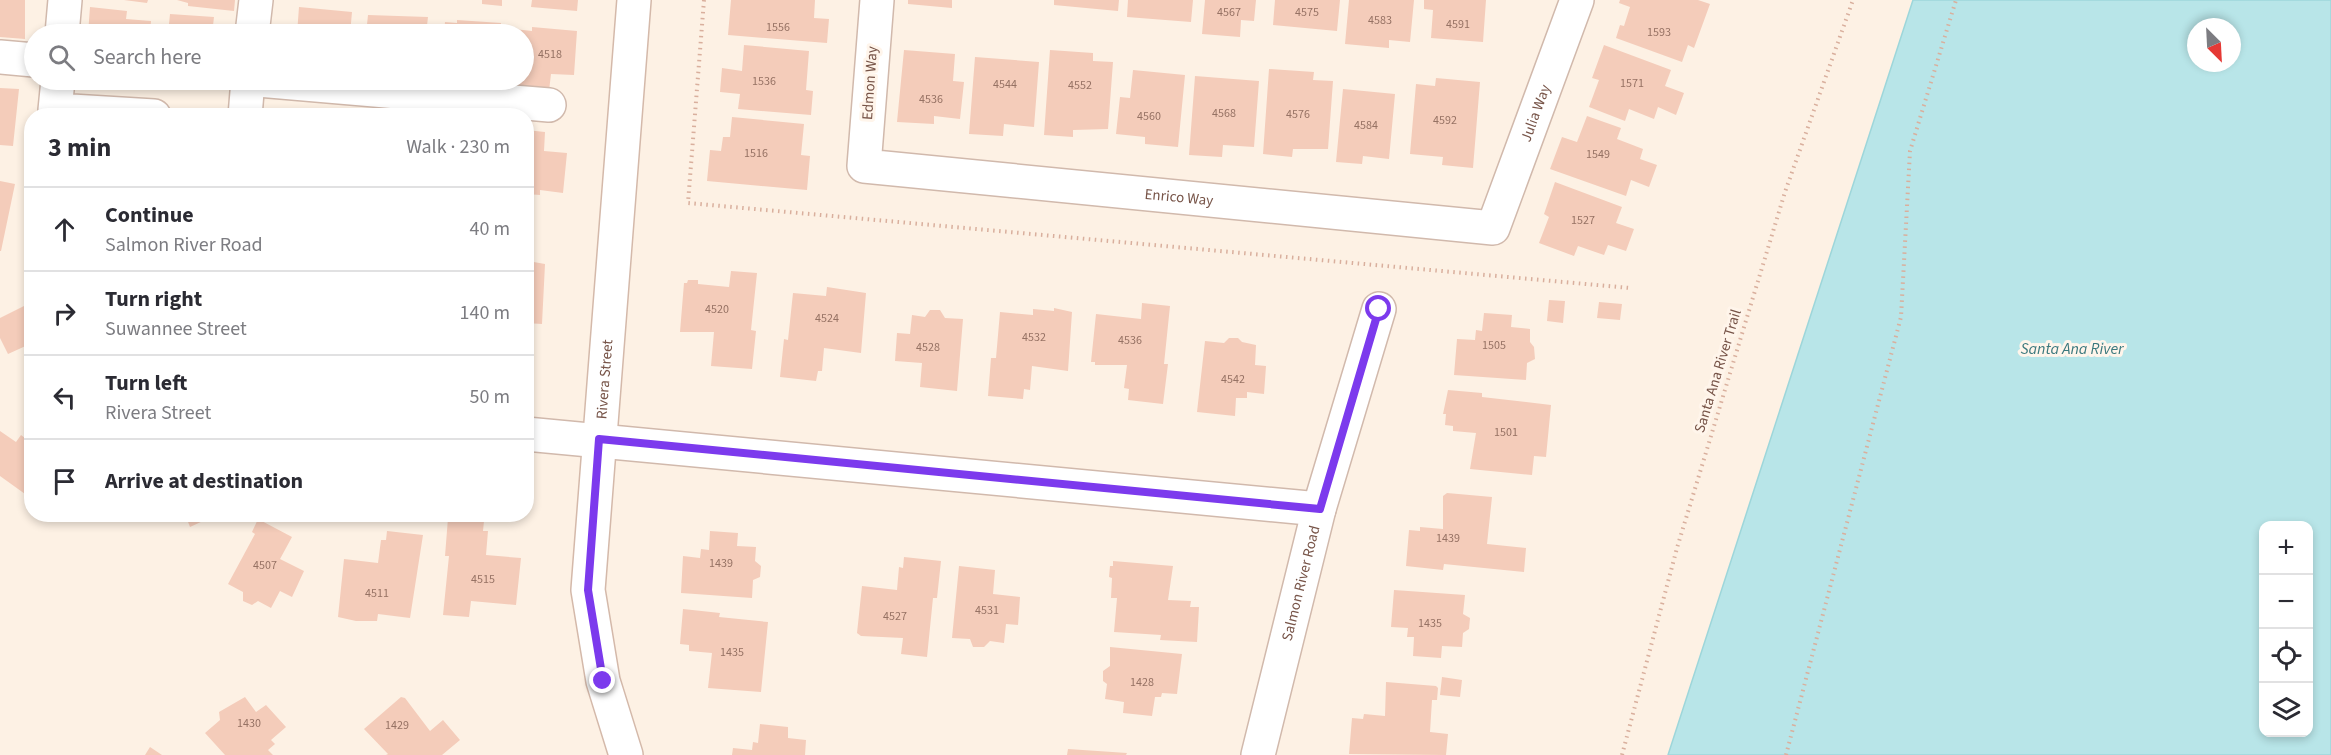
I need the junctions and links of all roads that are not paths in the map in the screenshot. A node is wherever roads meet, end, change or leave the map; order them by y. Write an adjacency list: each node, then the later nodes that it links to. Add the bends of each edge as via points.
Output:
1 (65, 0): 6 (street)
2 (256, 0): 7 (street)
3 (634, 0): 20 (street, Rivera Street)
4 (877, 0): 16 (street, Edmon Way)
5 (1577, 0): 17 (street, Julia Way)
6 (63, 24)
7 (253, 24)
8 (0, 57): 9 (street)
9 (24, 59)
10 (57, 90): 14 (street)
11 (247, 90): 15 (street)
12 (374, 90): 13 (street)
13 (549, 105)
14 (55, 108)
15 (246, 108)
16 (864, 166): 17 (street, Enrico Way)
17 (1493, 228)
18 (1379, 309): 21 (street, Salmon River Road)
19 (534, 435): 20 (street)
20 (599, 439): 21 (street); 22 (street, Rivera Street, via 588,590 603,681)
21 (1320, 509): 23 (street, Salmon River Road)
22 (626, 755)
23 (1258, 755)

